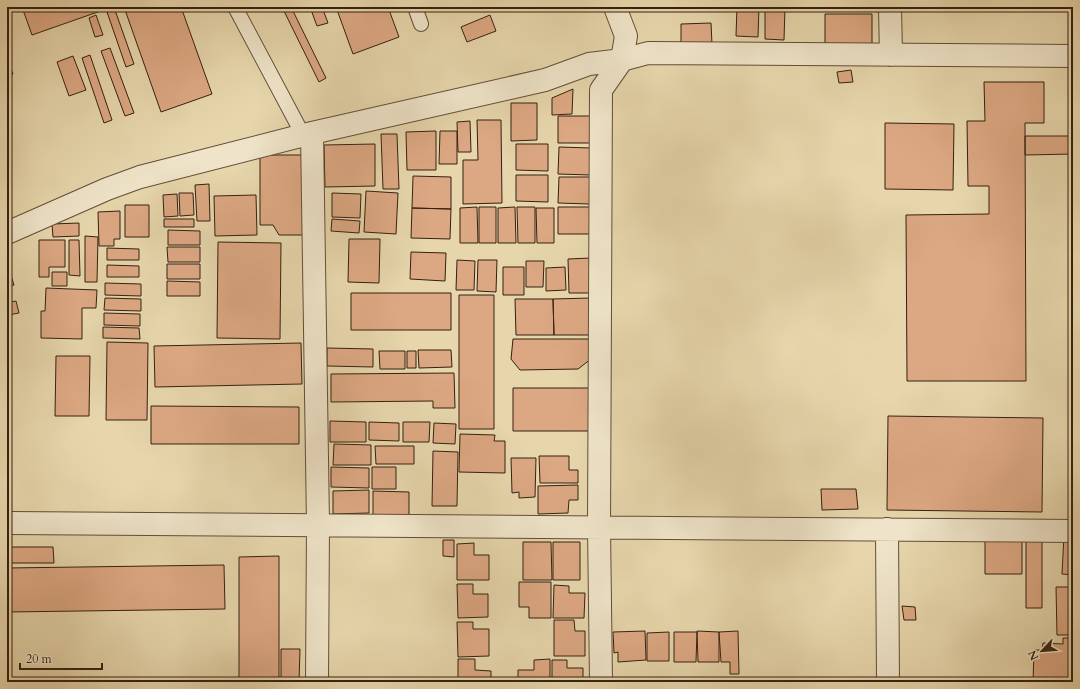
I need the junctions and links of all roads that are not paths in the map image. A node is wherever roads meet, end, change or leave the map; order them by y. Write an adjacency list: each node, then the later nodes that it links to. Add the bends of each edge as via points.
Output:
1 (235, 7): 9 (lane)
2 (415, 7): 5 (lane)
3 (616, 7): 8 (street, via 626,36)
4 (890, 7): 6 (street)
5 (421, 24)
6 (891, 55): 7 (street); 8 (street, via 648,54)
7 (1073, 56)
8 (622, 60): 9 (street, via 589,64 545,80); 13 (street, via 602,90)
9 (307, 134): 10 (street, via 140,177); 12 (street)
10 (7, 233)
11 (7, 523): 12 (street)
12 (318, 524): 13 (street); 16 (street)
13 (599, 526): 14 (street); 17 (street)
14 (887, 529): 15 (street); 18 (street)
15 (1073, 531)
16 (317, 682)
17 (601, 682)
18 (888, 682)

